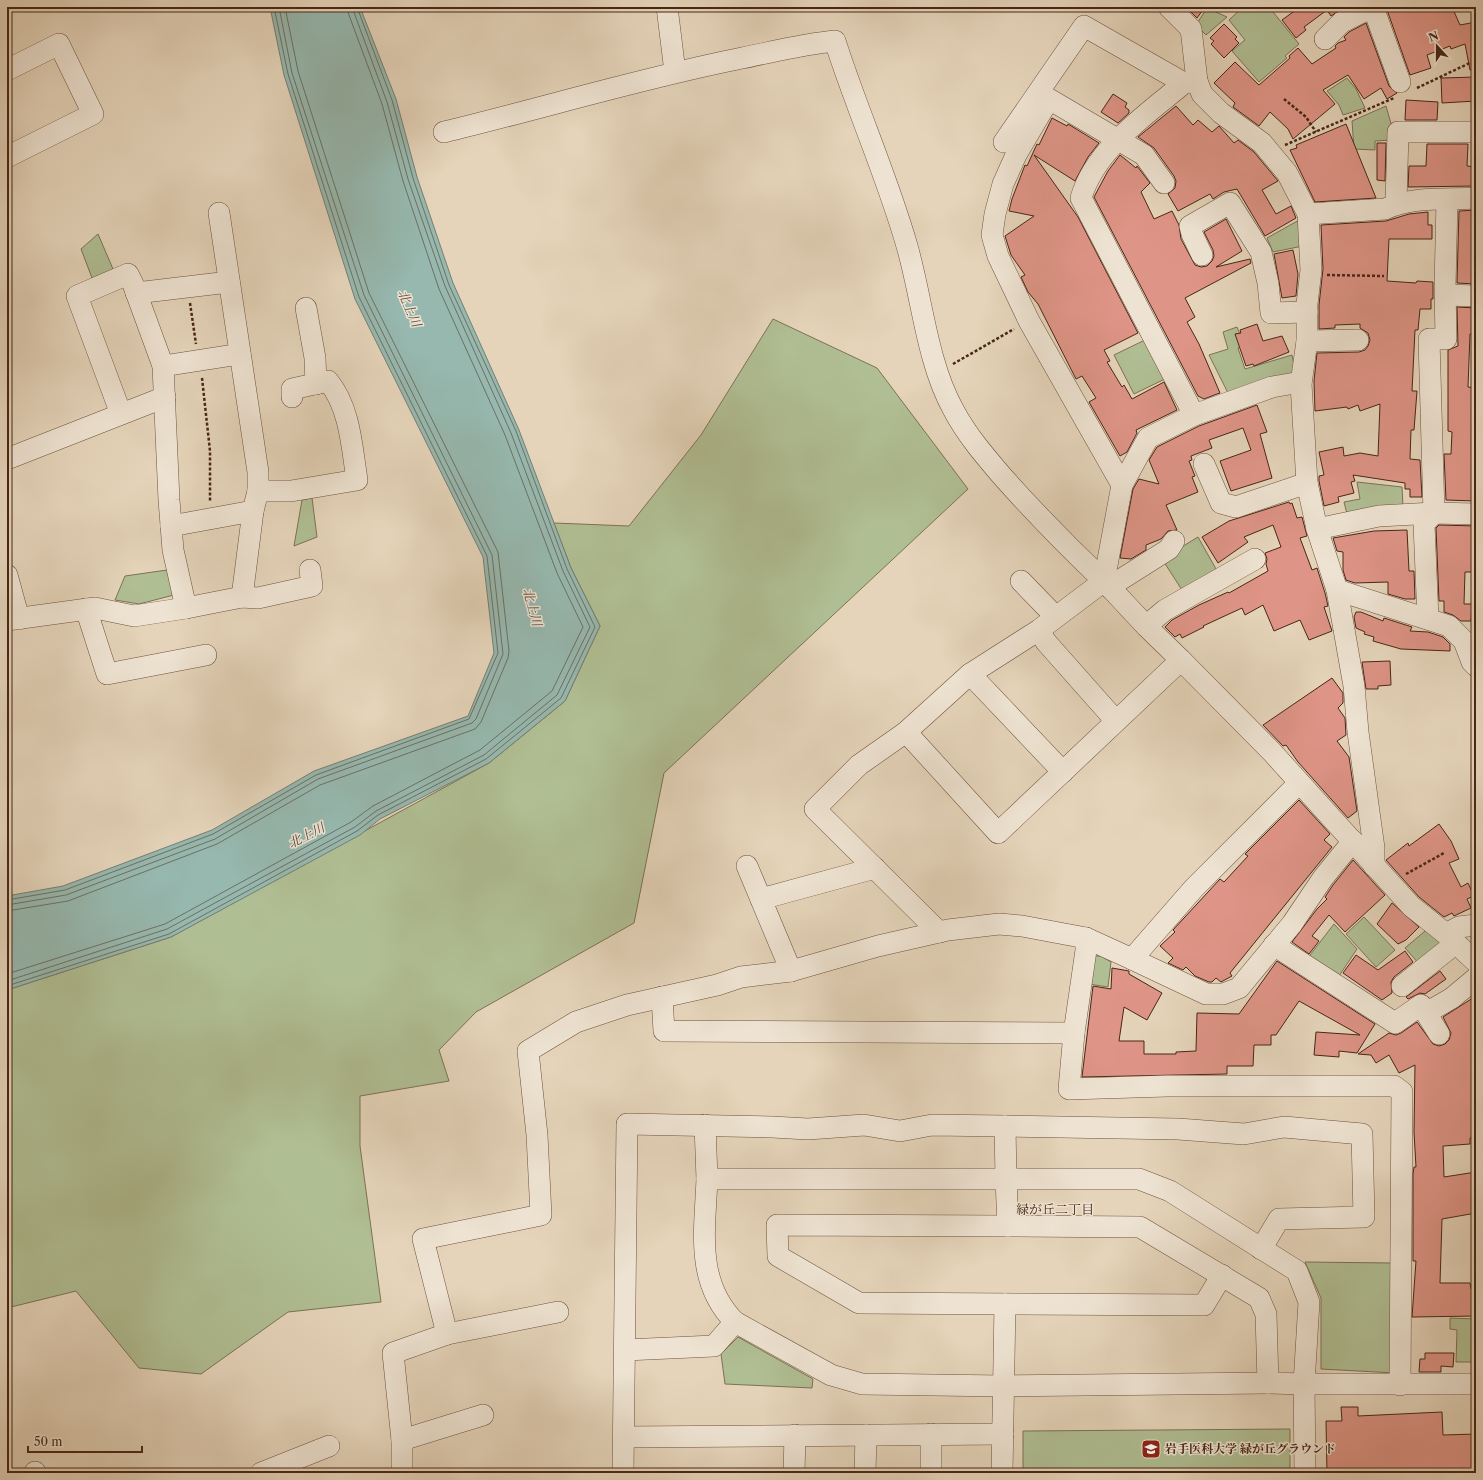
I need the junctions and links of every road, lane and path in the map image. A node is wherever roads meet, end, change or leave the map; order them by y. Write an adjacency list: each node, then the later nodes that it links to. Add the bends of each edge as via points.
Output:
1 (667, 7): 7 (street)
2 (1169, 7): 8 (street, via 1191,29)
3 (1372, 7): 4 (street, via 1342,22); 9 (street)
4 (1325, 39)
5 (1476, 60): 9 (path)
6 (7, 70): 17 (street, via 59,44 93,114)
7 (675, 72): 11 (street); 40 (street, via 834,41 852,95 886,178 907,245)
8 (1190, 82): 14 (street); 15 (street, via 1084,26); 16 (street, via 1221,113)
9 (1404, 90): 12 (path)
10 (1284, 99): 12 (path, via 1306,117)
11 (444, 132)
12 (1316, 132): 16 (path)
13 (1476, 132): 21 (street, via 1398,132)
14 (1117, 139): 18 (street, via 1144,155); 34 (street, via 1049,99 1016,155 1003,184 992,235 998,256); 46 (street, via 1085,185 1081,198)
15 (1004, 142)
16 (1269, 151): 23 (street, via 1287,173)
17 (7, 157)
18 (1164, 183)
19 (1476, 198): 20 (street)
20 (1447, 200): 21 (street); 29 (street)
21 (1396, 204): 23 (street, via 1385,209)
22 (219, 214): 27 (street)
23 (1308, 214): 25 (street)
24 (1202, 255): 33 (street, via 1190,226 1230,202 1261,252 1271,313)
25 (1310, 275): 26 (path); 33 (street)
26 (1384, 276)
27 (229, 282): 28 (street); 37 (street)
28 (136, 293): 39 (street); 45 (street, via 124,267 77,296)
29 (1447, 295): 30 (street); 53 (street, via 1446,339 1428,339)
30 (1476, 296)
31 (190, 302): 38 (path)
32 (306, 308): 42 (street, via 315,358)
33 (1307, 312): 36 (street)
34 (1029, 321): 40 (path); 50 (street)
35 (1358, 340): 36 (street)
36 (1307, 341): 41 (street)
37 (240, 354): 38 (street); 51 (street, via 258,472)
38 (199, 360): 39 (street); 55 (path, via 210,451)
39 (163, 366): 43 (street)
40 (937, 373): 63 (street, via 953,410 979,450 1040,520)
41 (1301, 382): 46 (street, via 1272,387); 49 (street)
42 (316, 384): 44 (street, via 292,389); 51 (street, via 328,381 336,391 348,425 357,480 291,491)
43 (165, 397): 45 (street); 56 (street)
44 (292, 398)
45 (121, 414): 47 (street)
46 (1194, 415): 50 (street, via 1148,438)
47 (7, 459)
48 (1204, 464): 49 (street, via 1221,503 1236,507)
49 (1307, 483): 57 (street)
50 (1122, 486): 63 (street)
51 (258, 491): 52 (street)
52 (254, 512): 55 (street); 65 (street)
53 (1434, 513): 54 (street); 57 (street, via 1379,516); 69 (street, via 1424,524)
54 (1476, 514)
55 (210, 519): 56 (street)
56 (171, 526): 66 (street, via 173,550)
57 (1317, 529): 64 (street)
58 (1174, 541): 63 (street, via 1169,548)
59 (1255, 559): 71 (street, via 1165,610)
60 (310, 570): 65 (street, via 312,586 258,598)
61 (7, 575): 70 (street)
62 (1021, 581): 68 (street)
63 (1106, 584): 68 (street); 71 (street)
64 (1337, 590): 69 (street); 84 (street, via 1354,686)
65 (242, 597): 66 (street)
66 (186, 608): 67 (street, via 134,616 95,608)
67 (86, 609): 70 (street); 73 (street, via 107,674)
68 (1058, 616): 72 (street)
69 (1428, 619): 75 (street, via 1449,626 1464,640)
70 (13, 620)
71 (1146, 626): 74 (street)
72 (1039, 630): 76 (street); 77 (street, via 1046,642)
73 (206, 655)
74 (1181, 660): 77 (street); 80 (street)
75 (1476, 666)
76 (970, 674): 78 (street); 79 (street)
77 (1116, 721): 79 (street)
78 (906, 732): 79 (street, via 998,833); 85 (street, via 859,765 815,809)
79 (1063, 772)
80 (1299, 783): 81 (street); 93 (street, via 1194,888)
81 (1353, 841): 84 (street); 92 (street)
82 (1444, 853): 86 (path)
83 (747, 866): 87 (street)
84 (1374, 866): 86 (street)
85 (875, 868): 87 (street); 89 (street)
86 (1390, 883): 91 (street, via 1411,906)
87 (761, 899): 95 (street)
88 (1476, 925): 91 (street, via 1459,926)
89 (939, 932): 90 (street, via 999,924); 95 (street, via 878,946)
90 (1086, 938): 93 (street); 100 (street)
91 (1451, 938): 94 (street); 97 (street)
92 (1274, 945): 93 (street, via 1239,988 1224,994 1206,994); 99 (street, via 1395,1023 1421,1005)
93 (1132, 959)
94 (1476, 962)
95 (791, 971): 98 (street, via 741,977)
96 (1476, 978): 99 (street, via 1452,998)
97 (1402, 986)
98 (662, 997): 100 (street, via 664,1031); 112 (street, via 627,1005 576,1022 528,1052 537,1135 541,1214 423,1239)
99 (1426, 1013): 101 (street)
100 (1074, 1033): 117 (street, via 1069,1089 1167,1086 1394,1086 1402,1092)
101 (1440, 1034)
102 (706, 1125): 103 (street, via 808,1129 864,1125 900,1131 932,1125); 104 (street); 113 (street, via 627,1124)
103 (1005, 1126): 105 (street); 107 (street, via 1178,1129 1244,1134 1284,1127 1362,1134 1364,1217 1279,1219)
104 (707, 1179): 105 (street); 111 (street, via 704,1254 709,1283 722,1309)
105 (1006, 1179): 106 (street); 107 (street, via 1139,1179 1170,1191)
106 (1008, 1226): 108 (street, via 1140,1227); 109 (street, via 777,1226 778,1256 859,1303)
107 (1261, 1249): 115 (street, via 1296,1271 1309,1302)
108 (1222, 1275): 109 (street, via 1204,1305); 114 (street, via 1259,1298 1262,1303 1266,1314)
109 (1005, 1304): 118 (street)
110 (558, 1312): 112 (street)
111 (735, 1322): 113 (street, via 714,1346); 118 (street, via 831,1375 862,1384)
112 (447, 1334): 125 (street, via 392,1353)
113 (625, 1350): 124 (street)
114 (1268, 1384): 115 (street); 118 (street)
115 (1304, 1384): 117 (street); 135 (street)
116 (1476, 1384): 117 (street)
117 (1400, 1385)
118 (1004, 1386): 121 (street)
119 (483, 1414): 125 (street)
120 (931, 1434): 121 (street); 123 (street); 133 (street)
121 (1003, 1434): 134 (street)
122 (795, 1435): 123 (street); 124 (street); 131 (street)
123 (866, 1435): 132 (street)
124 (624, 1436): 130 (street)
125 (402, 1440): 129 (street)
126 (329, 1446): 127 (street)
127 (284, 1469): 128 (street)
128 (261, 1473)
129 (402, 1473)
130 (623, 1473)
131 (794, 1473)
132 (865, 1473)
133 (931, 1473)
134 (1002, 1473)
135 (1305, 1473)

